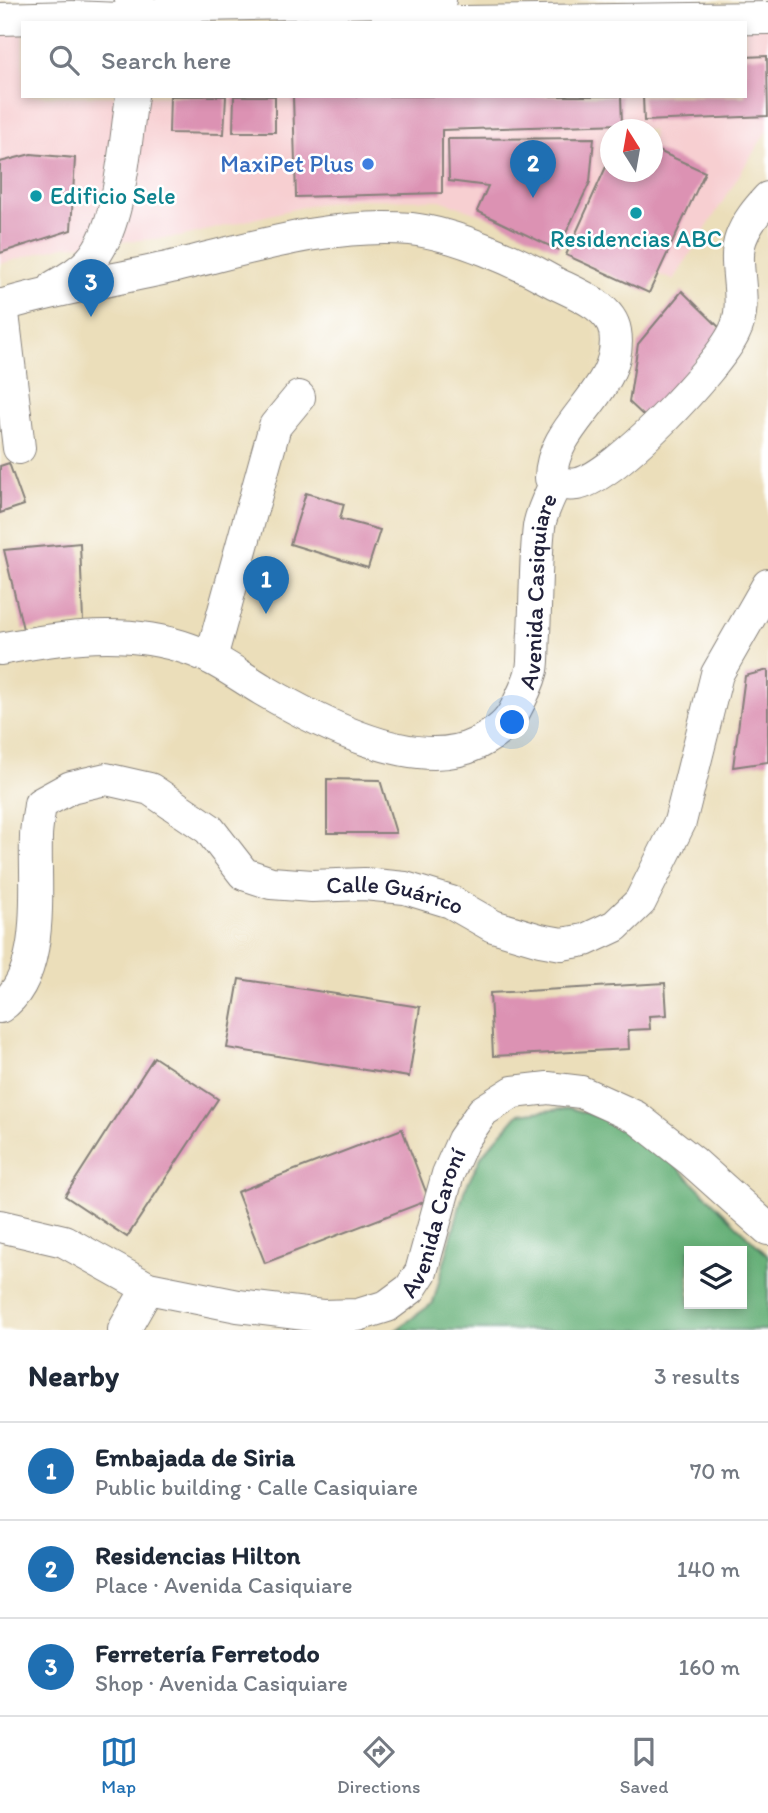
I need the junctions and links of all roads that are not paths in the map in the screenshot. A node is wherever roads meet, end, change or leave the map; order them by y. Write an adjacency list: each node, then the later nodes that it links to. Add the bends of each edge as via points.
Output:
1 (440, 0): 2 (street, via 200,5)
2 (144, 16): 4 (street)
3 (768, 18): 5 (street)
4 (0, 19)
5 (539, 21)
6 (132, 98): 8 (street)
7 (768, 198): 14 (street, via 752,215 740,240 742,295 735,332 713,364 662,422 617,460 577,484)
8 (113, 219): 9 (street, via 117,238 131,260); 10 (street, via 91,260)
9 (167, 268): 10 (street, Avenida Casiquiare); 14 (street, Avenida Casiquiare, via 278,242 377,228 442,234 562,286 611,319 615,347 608,376 551,464 551,478)
10 (46, 293): 11 (street)
11 (1, 306): 13 (street)
12 (299, 397): 17 (street, via 275,426)
13 (19, 448)
14 (556, 482): 17 (street, Avenida Casiquiare, via 540,525 532,670 510,718 472,746 449,752 391,748 300,710)
15 (768, 585): 18 (street, Calle Guárico, via 717,674 680,822 640,902 615,926 585,940 562,944 494,926 451,902 405,888 271,883 244,874 209,829 149,789 106,779 71,787 40,804 35,936 20,982 11,1000)
16 (0, 649): 17 (street, Avenida Casiquiare, via 99,635 178,646)
17 (211, 658)
18 (0, 1007)
19 (0, 1226): 21 (street, Avenida Caroní, via 64,1241)
20 (768, 1229): 21 (street, Avenida Caroní, via 636,1116 581,1092 536,1089 513,1092 483,1111 463,1140 448,1174 421,1272 410,1289 387,1306 358,1315 322,1316)
21 (148, 1288): 22 (street)
22 (124, 1330)

